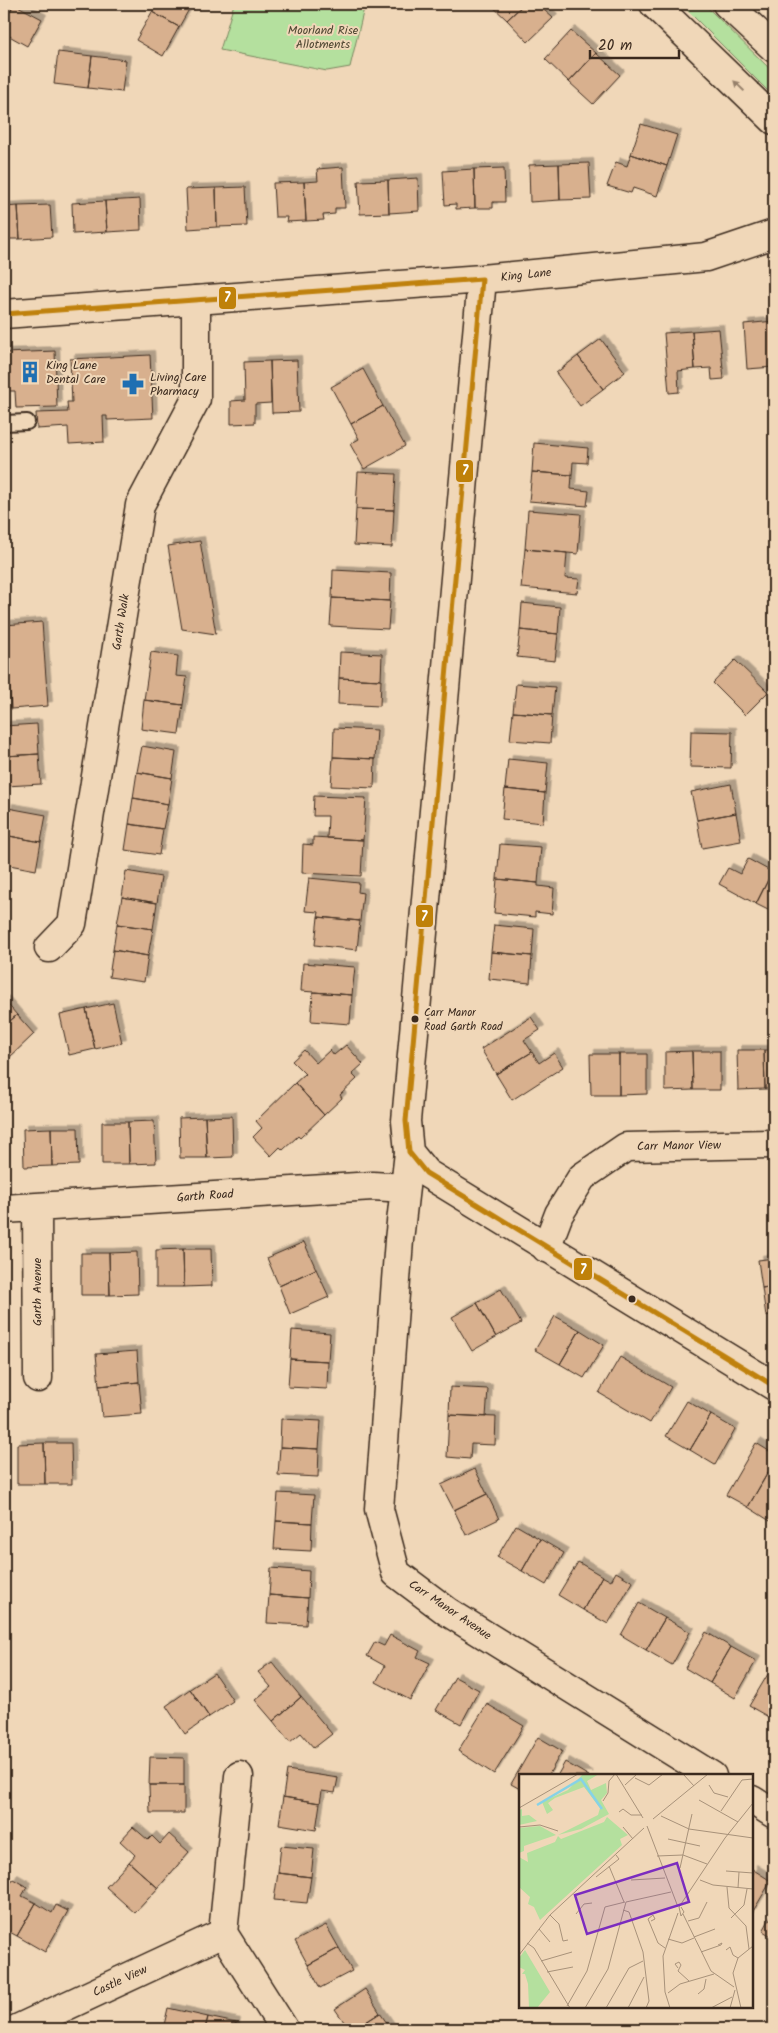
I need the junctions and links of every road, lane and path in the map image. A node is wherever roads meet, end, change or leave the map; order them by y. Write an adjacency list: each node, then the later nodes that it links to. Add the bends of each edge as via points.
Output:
1 (654, 4): 4 (main road, one-way to 1)
2 (727, 4): 3 (main road)
3 (774, 48)
4 (774, 120)
5 (774, 234): 6 (main road, King Lane, via 706,256)
6 (482, 279): 7 (main road, King Lane); 13 (main road, Carr Manor Avenue, via 406,1121)
7 (196, 300): 8 (main road, King Lane); 11 (main road, Garth Walk, via 196,399 140,505 72,924)
8 (4, 314)
9 (27, 422): 10 (lane)
10 (4, 423)
11 (50, 948)
12 (774, 1144): 17 (main road, Carr Manor View, via 626,1148 582,1177 559,1214)
13 (409, 1152): 14 (main road, Carr Manor Avenue); 17 (main road, via 426,1173)
14 (406, 1188): 15 (main road, Garth Road, via 374,1186); 20 (main road, Carr Manor Avenue, via 399,1240 379,1509 396,1573 448,1612)
15 (37, 1207): 16 (main road, Garth Road); 18 (main road, Garth Avenue)
16 (4, 1209)
17 (546, 1248): 19 (main road)
18 (38, 1378)
19 (774, 1386)
20 (709, 1774)
21 (239, 1776): 24 (main road)
22 (753, 1801): 23 (main road)
23 (774, 1814)
24 (223, 1933): 25 (main road, Castle View); 26 (main road)
25 (17, 2029)
26 (284, 2029)

